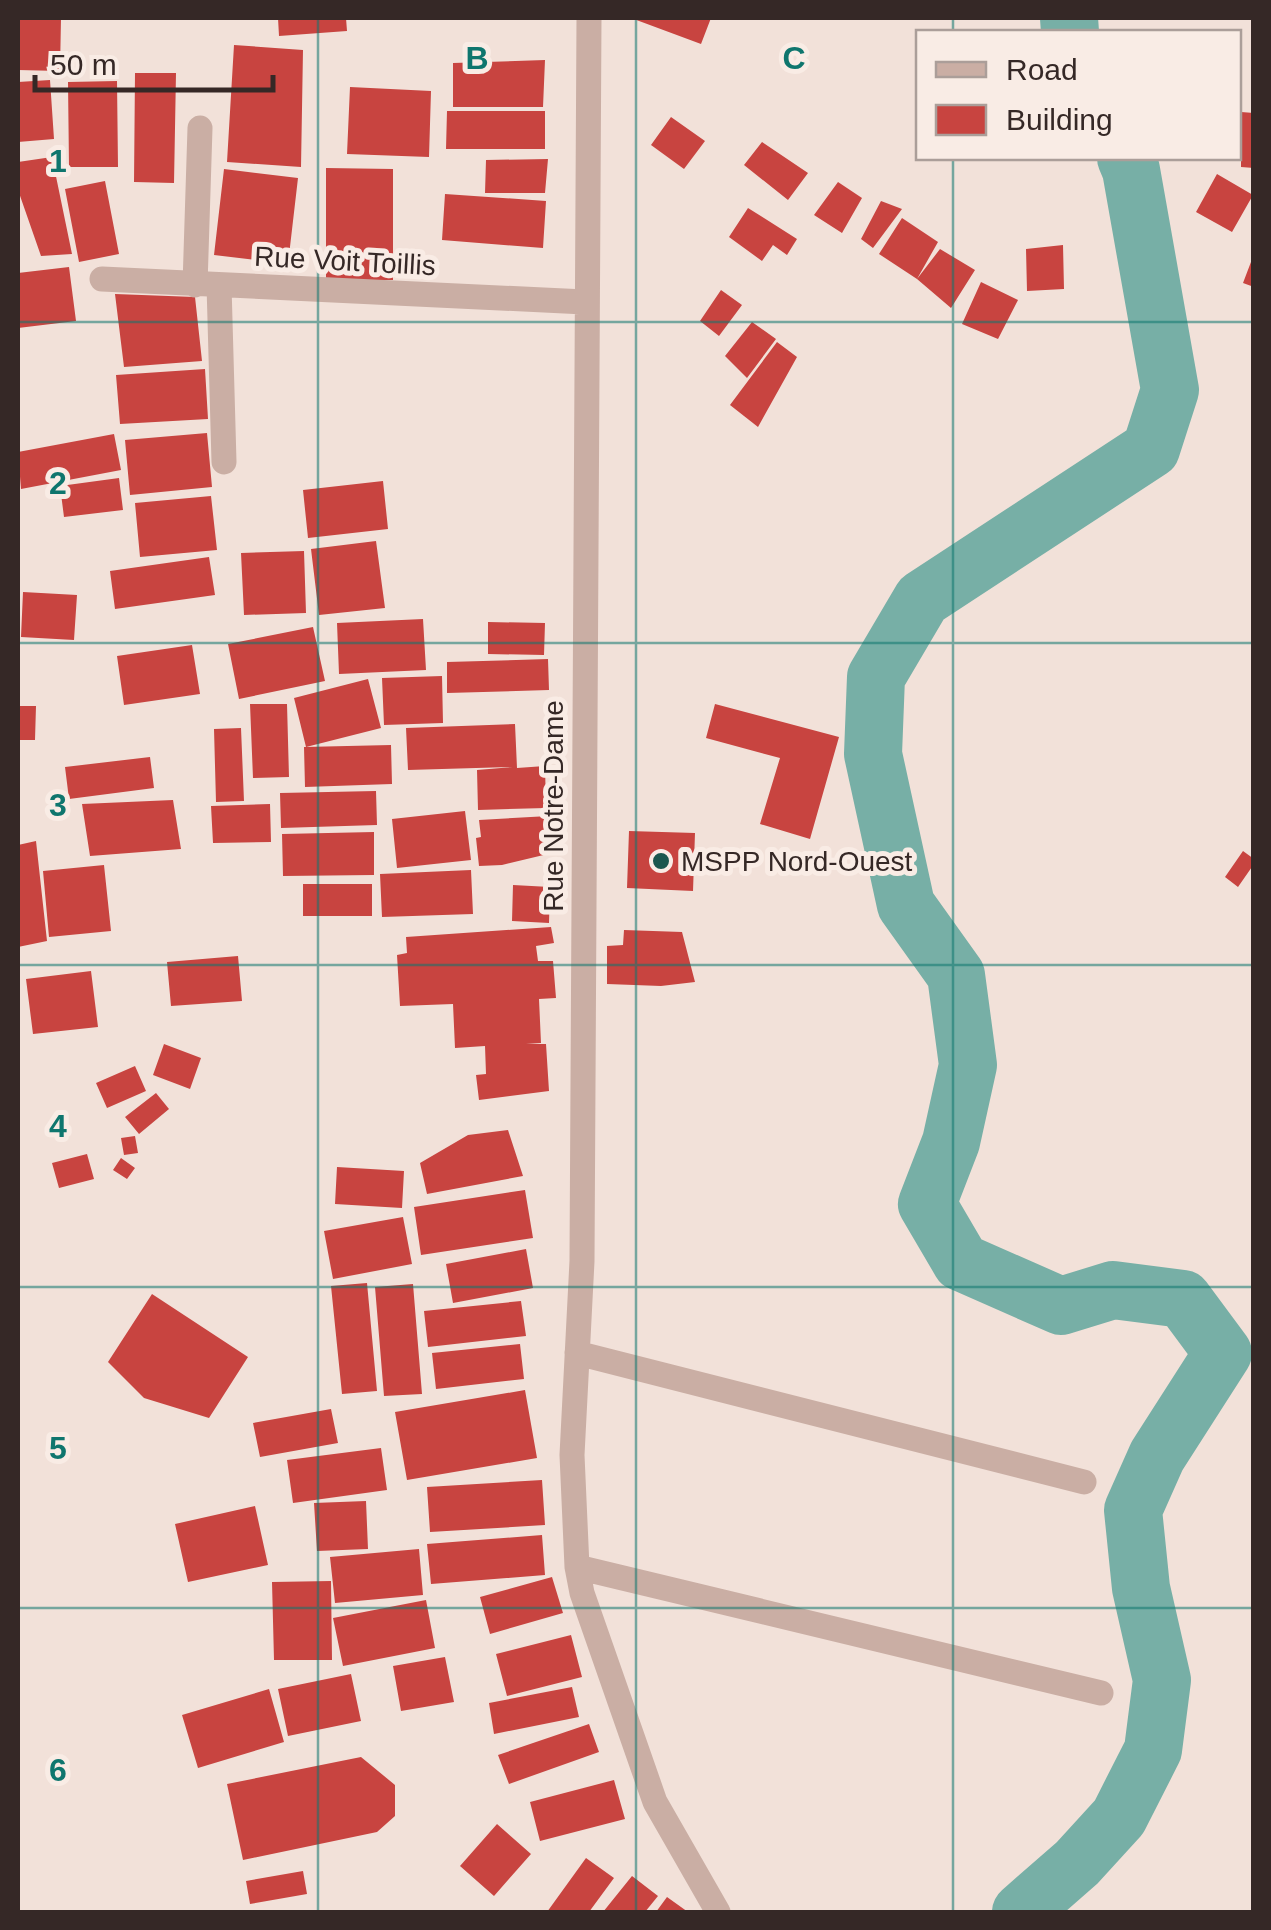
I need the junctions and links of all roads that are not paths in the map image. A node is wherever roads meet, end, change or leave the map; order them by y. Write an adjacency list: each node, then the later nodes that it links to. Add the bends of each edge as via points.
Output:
1 (589, 18): 5 (street, Rue Notre-Dame)
2 (200, 128): 4 (street)
3 (102, 279): 4 (street, Rue Voit Toillis)
4 (207, 285): 5 (street, Rue Voit Toillis); 6 (street)
5 (585, 302): 7 (street, Rue Notre-Dame)
6 (224, 462)
7 (577, 1353): 8 (street); 9 (street, Rue Notre-Dame)
8 (1084, 1482)
9 (577, 1567): 10 (street); 11 (street, Rue Notre-Dame, via 655,1802)
10 (1101, 1693)
11 (718, 1912)

